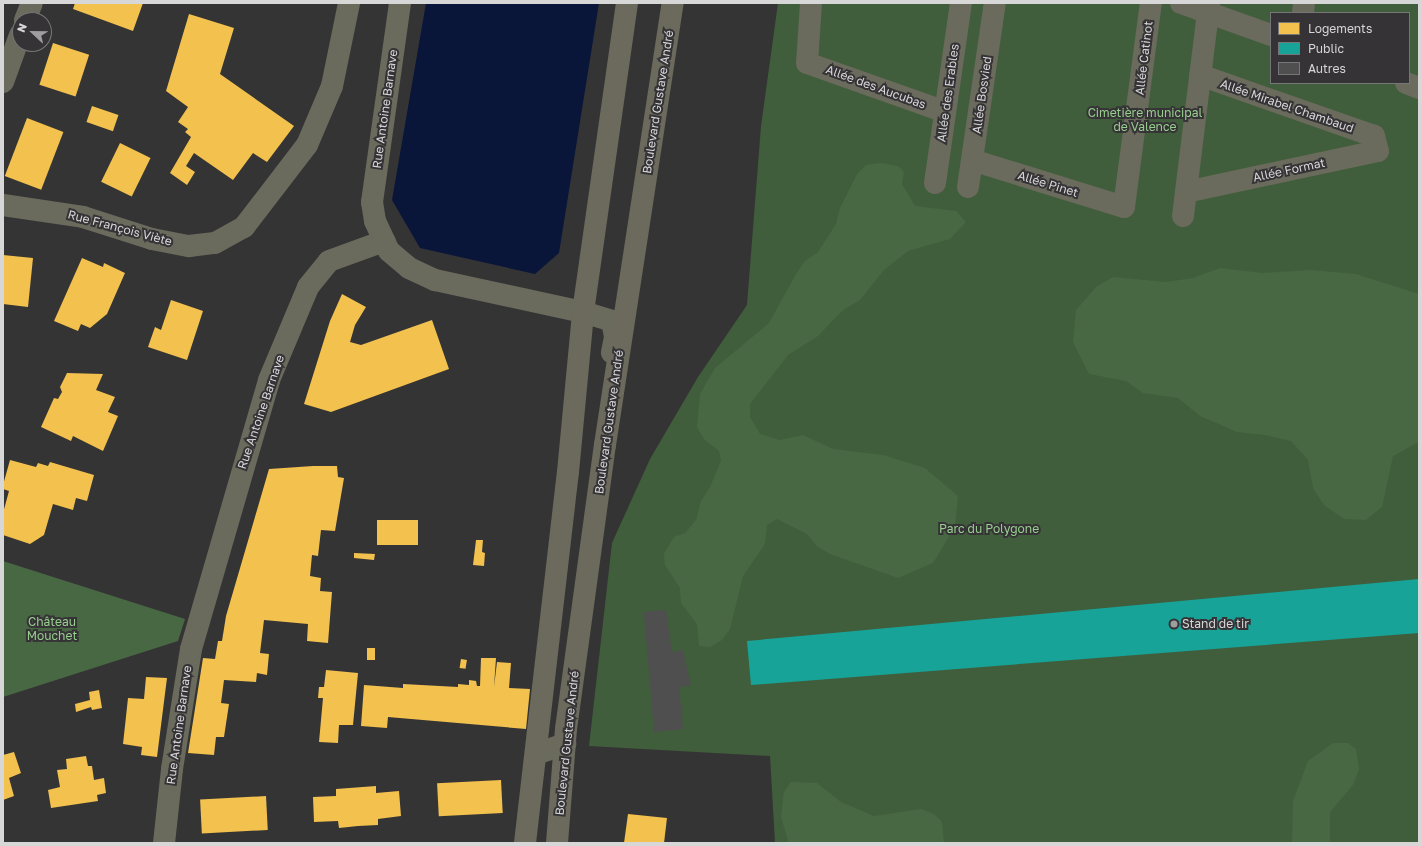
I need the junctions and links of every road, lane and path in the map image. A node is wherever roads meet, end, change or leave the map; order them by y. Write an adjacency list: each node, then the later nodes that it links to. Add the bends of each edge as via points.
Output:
1 (349, 3): 23 (street, Rue François Viète, via 332,86 307,144 244,227 215,243 188,246 152,239 83,217)
2 (400, 3): 26 (street, Rue Antoine Barnave, via 372,202)
3 (627, 3): 27 (main road)
4 (673, 3): 28 (main road, Boulevard Gustave André)
5 (811, 3): 17 (street, Allée des Aucubas, via 807,63)
6 (961, 3): 17 (street, Allée des Erables)
7 (995, 3): 19 (street, Allée Bosvied)
8 (1151, 3): 24 (street, Allée Catinot)
9 (1181, 3): 10 (street)
10 (1208, 8): 11 (street); 13 (street)
11 (1270, 35)
12 (14, 52): 14 (street)
13 (1200, 75): 18 (street, Allée Mirabel Chambaud); 22 (street)
14 (3, 82)
15 (1409, 84): 16 (street)
16 (1419, 88)
17 (945, 112): 20 (street, Allée des Erables)
18 (1374, 136): 22 (street, Allée Format, via 1378,151)
19 (972, 160): 21 (street, Allée Bosvied); 24 (street, Allée Pinet)
20 (935, 183)
21 (968, 187)
22 (1186, 192): 25 (street)
23 (3, 205)
24 (1124, 207)
25 (1183, 216)
26 (384, 241): 27 (street, via 389,251 409,268 435,280); 31 (street, Rue Antoine Barnave, via 330,261 308,287 270,380 191,648 172,769)
27 (591, 314): 28 (street, via 612,321 614,337 607,392); 30 (main road)
28 (605, 445): 29 (main road, Boulevard Gustave André)
29 (565, 744): 30 (street); 33 (main road, Boulevard Gustave André)
30 (536, 754): 32 (main road)
31 (164, 843)
32 (525, 843)
33 (557, 843)

